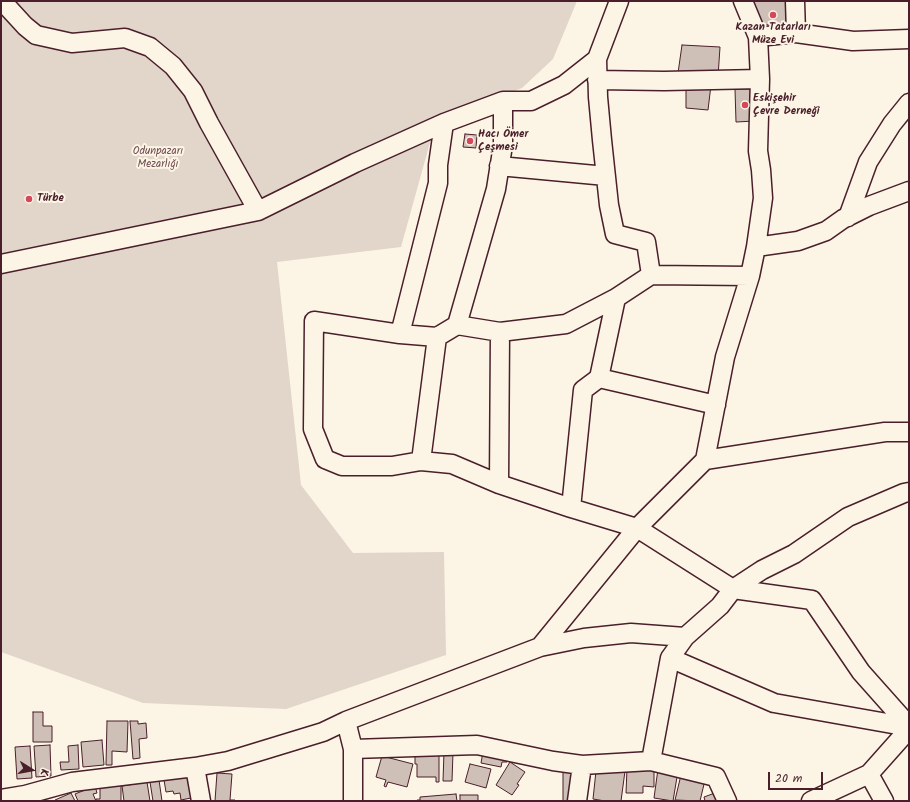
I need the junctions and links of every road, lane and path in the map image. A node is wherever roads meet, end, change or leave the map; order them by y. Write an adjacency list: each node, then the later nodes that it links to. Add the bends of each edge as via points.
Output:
1 (2, 1): 17 (street, via 36,35 72,43 125,38 150,47 173,66 193,91)
2 (619, 1): 8 (street)
3 (743, 1): 6 (street)
4 (795, 1): 5 (street)
5 (796, 33): 6 (street); 7 (street, via 853,41)
6 (758, 37): 9 (street)
7 (909, 39)
8 (597, 59): 10 (street); 11 (street, via 564,85 530,101)
9 (760, 79): 10 (street); 19 (street, via 758,151 763,198)
10 (598, 80): 15 (street)
11 (503, 101): 13 (street); 14 (street, via 503,145)
12 (909, 103): 18 (street, via 868,162)
13 (444, 123): 17 (street, via 355,163); 26 (street, via 438,182)
14 (499, 166): 15 (street); 24 (street, via 496,189)
15 (606, 176): 21 (street, via 615,234 646,242)
16 (909, 191): 18 (street)
17 (258, 212): 20 (street)
18 (848, 217): 19 (street, via 826,231 798,241)
19 (756, 246): 22 (street)
20 (1, 264)
21 (651, 275): 22 (street); 23 (street)
22 (750, 276): 29 (street, via 725,358)
23 (616, 298): 25 (street, via 566,324); 28 (street)
24 (457, 325): 25 (street); 27 (street)
25 (500, 332): 33 (street)
26 (400, 334): 27 (street); 32 (street, via 314,321 313,429 325,459 342,466 392,466)
27 (437, 337): 32 (street)
28 (599, 378): 29 (street); 35 (street, via 583,390)
29 (716, 405): 31 (street)
30 (909, 432): 31 (street, via 885,432)
31 (705, 460): 36 (street)
32 (421, 461): 33 (street, via 452,464)
33 (498, 484): 35 (street)
34 (909, 492): 37 (street, via 848,517 794,554 762,570)
35 (571, 508): 36 (street)
36 (637, 528): 37 (street); 39 (street)
37 (733, 589): 38 (street, via 720,606); 42 (street, via 812,600 861,672)
38 (685, 637): 39 (street, via 631,633 584,638); 40 (street)
39 (540, 647): 41 (street)
40 (670, 658): 42 (street, via 774,703); 44 (street)
41 (346, 721): 43 (street); 46 (street, via 323,732 236,758)
42 (909, 728): 47 (street)
43 (353, 749): 45 (street, via 477,745); 51 (street)
44 (651, 761): 45 (street); 53 (street, via 716,777)
45 (582, 765): 52 (street)
46 (195, 767): 48 (street, via 72,782); 50 (street)
47 (869, 774): 54 (street); 55 (street)
48 (27, 798): 49 (street)
49 (1, 799)
50 (201, 801)
51 (353, 801)
52 (577, 801)
53 (727, 801)
54 (811, 801)
55 (884, 801)

